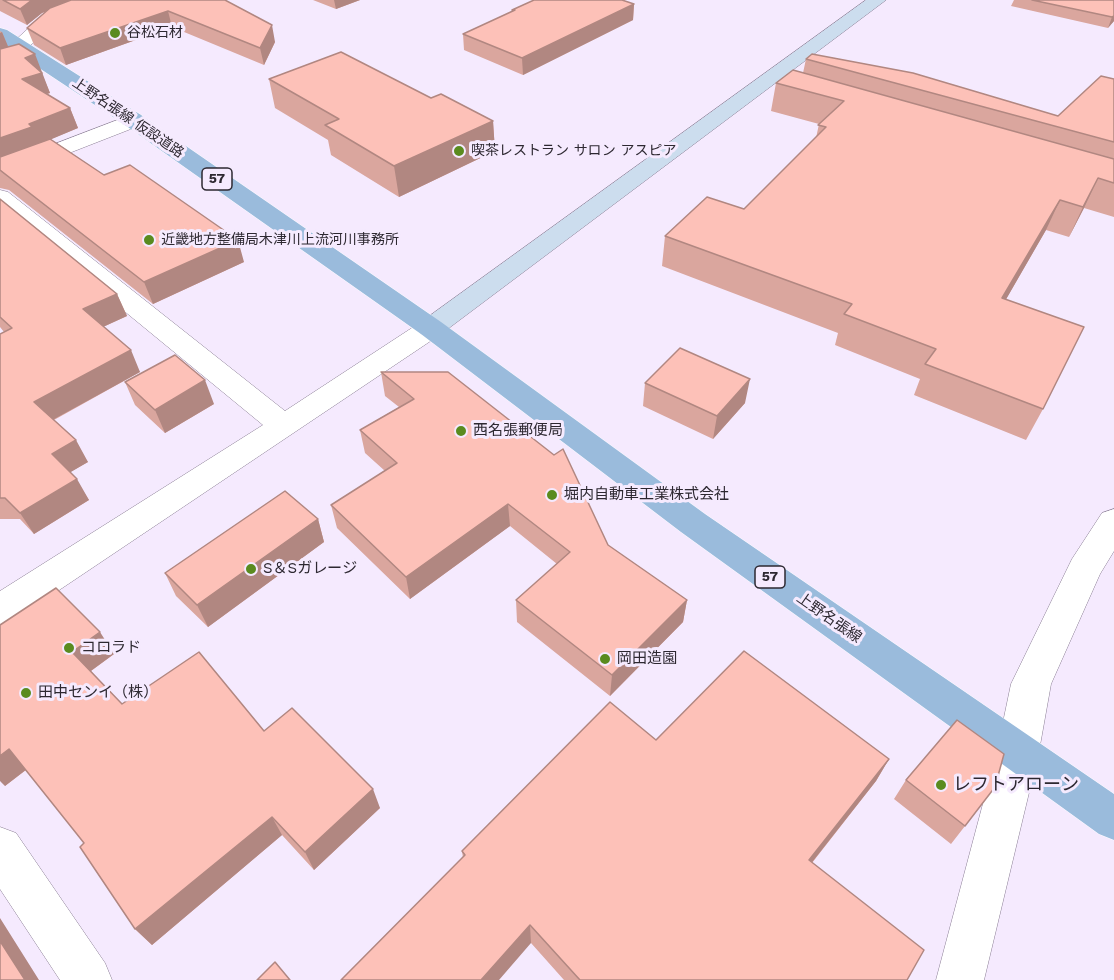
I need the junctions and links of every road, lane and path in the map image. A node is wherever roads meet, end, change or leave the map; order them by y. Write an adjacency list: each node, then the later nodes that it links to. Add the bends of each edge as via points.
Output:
1 (95, 0): 3 (street, via 49,19)
2 (877, 0): 7 (street)
3 (15, 48): 4 (main road, 上野名張線 仮設道路 / 57)
4 (133, 120): 5 (street); 7 (main road, 上野名張線 仮設道路 / 57)
5 (0, 173)
6 (0, 197): 8 (street)
7 (431, 328): 8 (street); 11 (main road, 上野名張線 / 57, via 693,523)
8 (284, 426): 10 (street)
9 (1114, 522): 11 (street, via 1085,569 1031,684)
10 (0, 610)
11 (1018, 751): 12 (main road, 上野名張線 / 57); 15 (street)
12 (1114, 819)
13 (0, 849): 14 (street)
14 (88, 980)
15 (960, 980)

